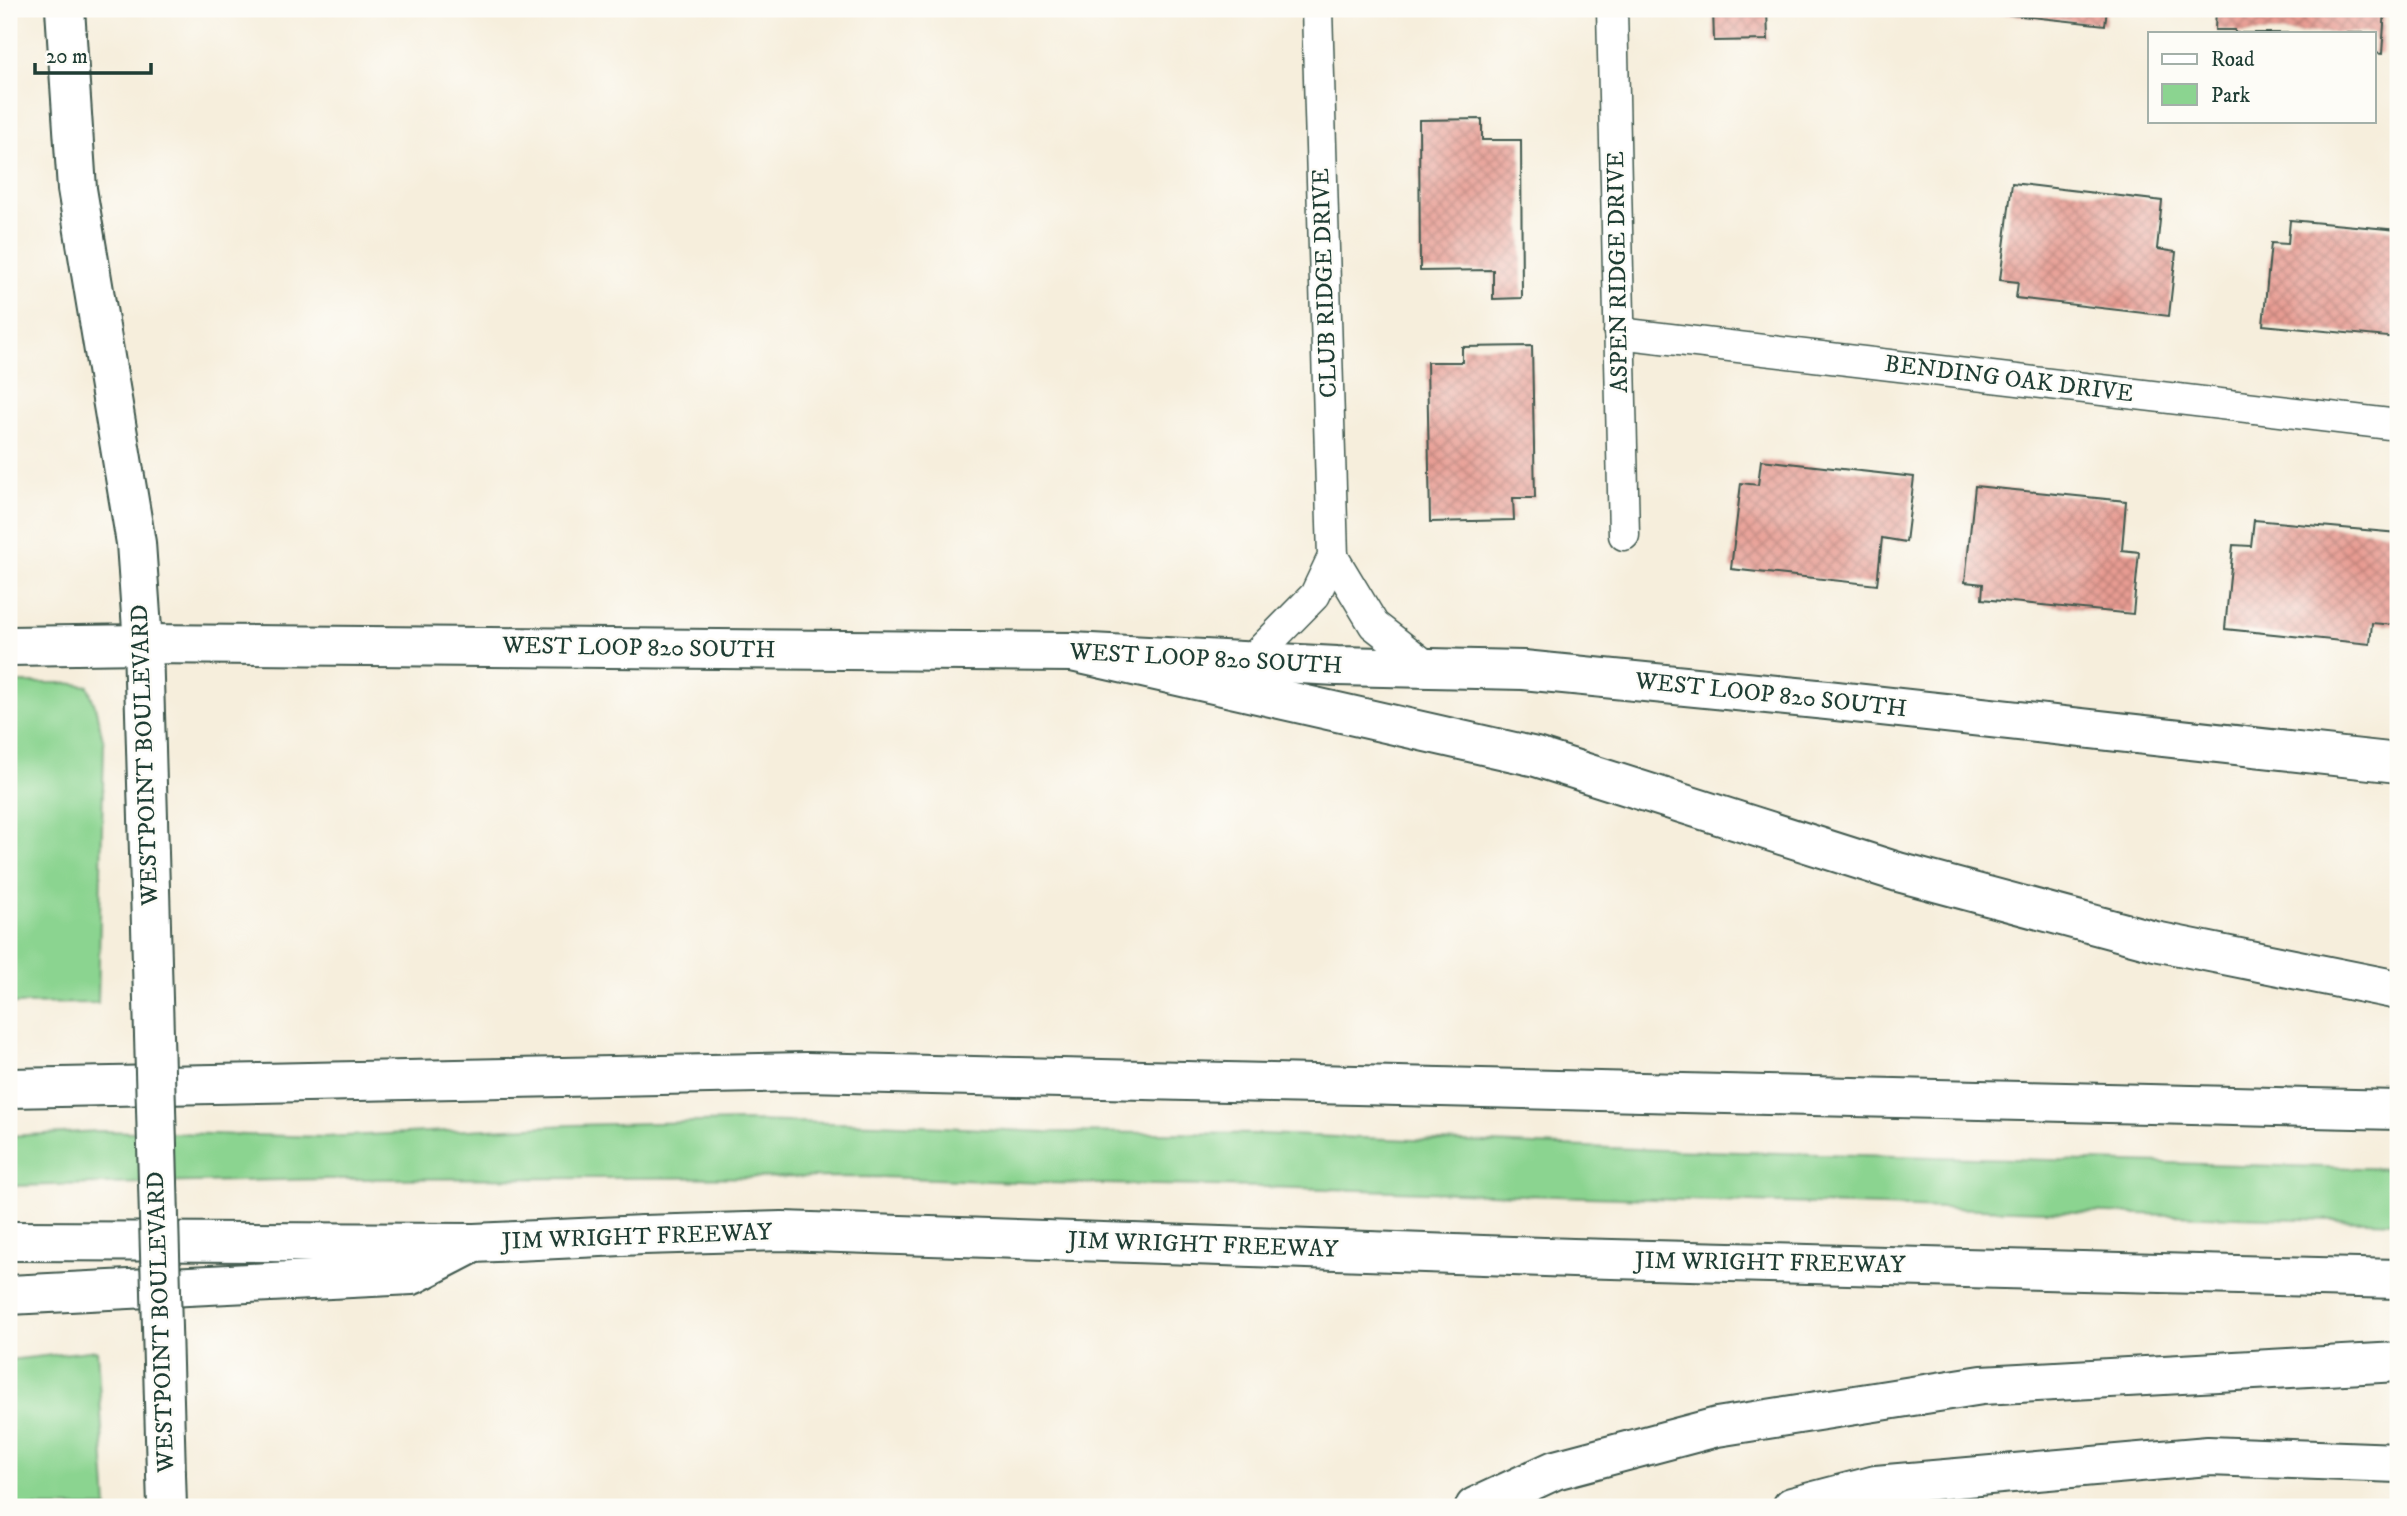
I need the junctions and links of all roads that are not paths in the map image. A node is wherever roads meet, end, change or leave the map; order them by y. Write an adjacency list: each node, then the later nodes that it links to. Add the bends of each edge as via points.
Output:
1 (65, 9): 8 (main road, WESTPOINT BOULEVARD, via 77,189 136,543)
2 (1317, 9): 7 (street, CLUB RIDGE DRIVE)
3 (1612, 9): 4 (street, ASPEN RIDGE DRIVE)
4 (1619, 333): 5 (street, BENDING OAK DRIVE); 6 (street, ASPEN RIDGE DRIVE)
5 (2398, 425)
6 (1624, 535)
7 (1333, 557): 11 (street, via 1315,595); 12 (street, via 1374,625)
8 (143, 644): 9 (main road, WEST LOOP 820 SOUTH); 10 (main road, WEST LOOP 820 SOUTH); 23 (main road, WESTPOINT BOULEVARD, bridge)
9 (9, 646)
10 (1072, 652): 11 (main road, WEST LOOP 820 SOUTH); 14 (main road, via 1536,757 1912,876 2155,941)
11 (1250, 661): 12 (main road, WEST LOOP 820 SOUTH)
12 (1429, 668): 13 (main road, WEST LOOP 820 SOUTH, via 1523,670)
13 (2398, 763)
14 (2398, 990)
15 (9, 1088): 16 (main road, via 807,1072)
16 (2398, 1110)
17 (9, 1241): 18 (main road, JIM WRIGHT FREEWAY)
18 (474, 1244): 19 (main road, JIM WRIGHT FREEWAY, via 782,1231 1573,1258); 20 (main road, via 412,1275)
19 (2398, 1279)
20 (9, 1295)
21 (2398, 1362): 24 (main road, via 1982,1385 1717,1427 1555,1470)
22 (2398, 1463): 25 (main road, via 2208,1456 1876,1485)
23 (166, 1490)
24 (1475, 1507)
25 (1792, 1507)

